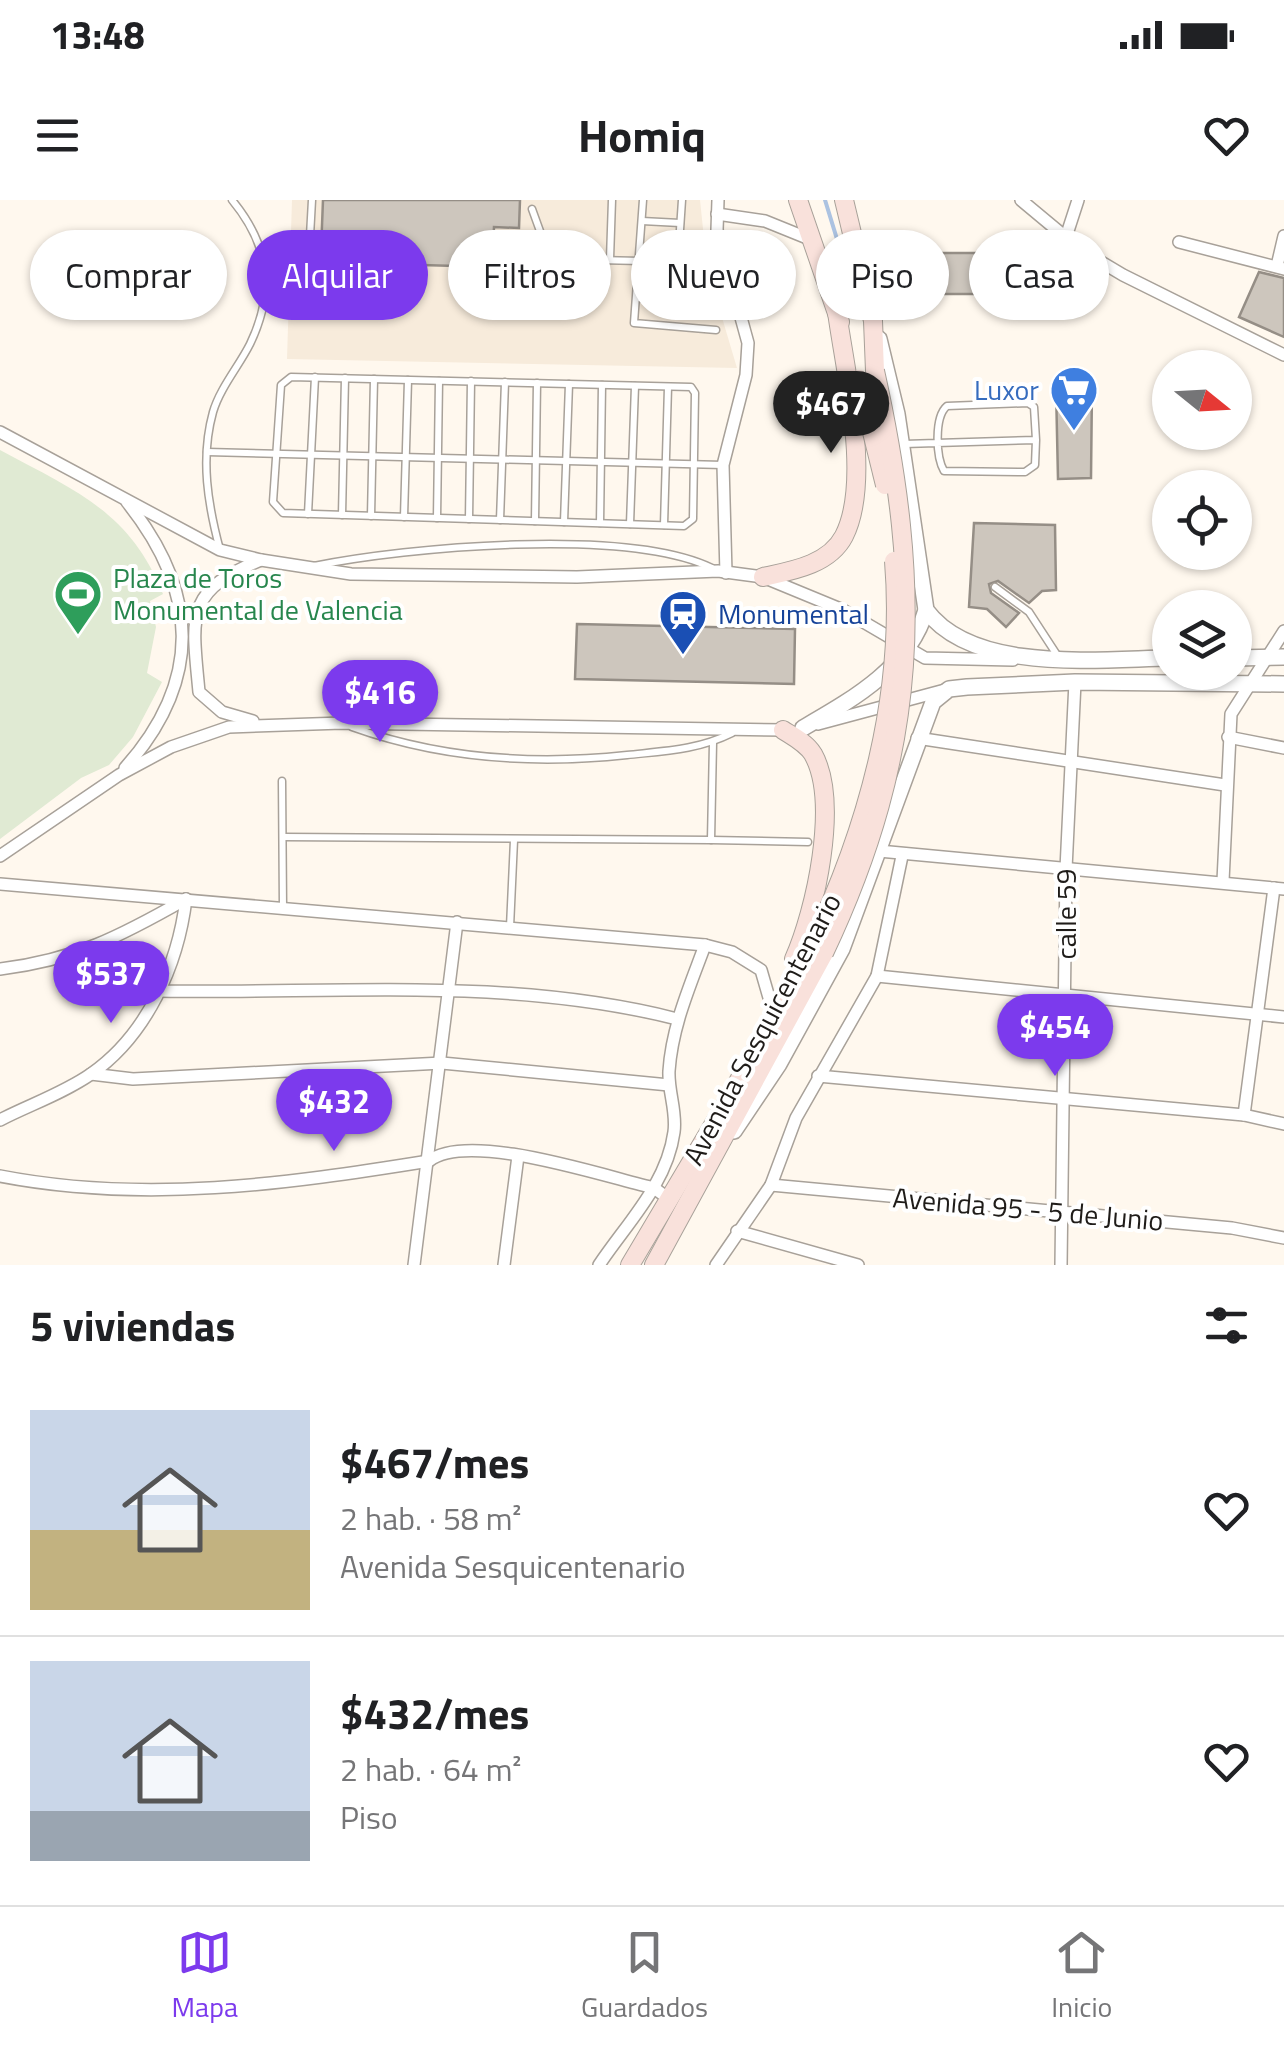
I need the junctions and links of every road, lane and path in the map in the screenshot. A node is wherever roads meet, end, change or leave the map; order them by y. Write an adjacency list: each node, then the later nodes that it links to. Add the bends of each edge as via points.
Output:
1 (232, 200): 54 (lane, via 260,237 264,304 214,410)
2 (312, 200): 15 (lane)
3 (612, 200): 17 (lane)
4 (643, 200): 13 (lane)
5 (682, 200): 14 (lane)
6 (718, 200): 12 (street)
7 (798, 200): 25 (main road, Avenida Sesquicentenario)
8 (844, 200): 21 (main road, Avenida Sesquicentenario)
9 (1022, 200): 22 (street)
10 (1078, 200): 23 (street)
11 (532, 209): 16 (lane)
12 (717, 214): 20 (street); 25 (street, via 765,221)
13 (642, 221): 14 (lane); 18 (lane)
14 (680, 223): 19 (lane)
15 (310, 230)
16 (540, 230)
17 (611, 230)
18 (642, 230)
19 (679, 230)
20 (719, 230)
21 (852, 230)
22 (1058, 230)
23 (1068, 230)
24 (1284, 236): 29 (street)
25 (812, 240): 27 (main road, Avenida Sesquicentenario)
26 (1179, 242): 29 (street)
27 (816, 252)
28 (1109, 266): 36 (street)
29 (1280, 268)
30 (637, 320): 35 (lane, via 637,326)
31 (742, 320): 68 (street, via 746,375)
32 (837, 320): 87 (main road, via 854,455 844,537 804,568)
33 (840, 320): 37 (main road, Avenida Sesquicentenario)
34 (873, 321): 37 (main road, Avenida Sesquicentenario); 53 (street)
35 (716, 330)
36 (1284, 355)
37 (867, 375): 134 (main road, Avenida Sesquicentenario, bridge, via 892,445 905,545 906,678 867,850)
38 (314, 377): 39 (lane); 55 (lane, via 291,376 281,385); 56 (lane)
39 (345, 378): 40 (lane); 57 (lane)
40 (374, 379): 41 (lane); 58 (lane)
41 (408, 380): 42 (lane); 59 (lane)
42 (439, 381): 43 (lane); 60 (lane)
43 (471, 381): 44 (lane); 61 (lane)
44 (505, 382): 45 (lane); 62 (lane)
45 (538, 383): 46 (lane); 63 (lane)
46 (569, 384): 47 (lane); 64 (lane)
47 (602, 385): 48 (lane); 65 (lane)
48 (635, 386): 49 (lane); 66 (lane)
49 (668, 387): 67 (lane); 69 (lane, via 694,389)
50 (0, 432): 70 (street)
51 (1036, 440): 52 (lane); 52 (lane, via 1035,465 1025,472 944,471); 52 (lane, via 1032,405 947,406 941,410)
52 (939, 443): 53 (lane)
53 (902, 444): 89 (street)
54 (206, 452): 55 (lane); 83 (lane)
55 (276, 455): 56 (lane); 71 (lane, via 276,510)
56 (311, 456): 57 (lane); 71 (lane)
57 (342, 456): 58 (lane); 72 (lane)
58 (374, 457): 59 (lane); 73 (lane)
59 (406, 458): 60 (lane); 74 (lane)
60 (437, 459): 61 (lane); 75 (lane)
61 (470, 460): 62 (lane); 76 (lane)
62 (502, 460): 63 (lane); 77 (lane)
63 (535, 461): 64 (lane); 78 (lane)
64 (566, 462): 65 (lane); 79 (lane)
65 (599, 463): 66 (lane); 80 (lane)
66 (630, 464): 67 (lane); 81 (lane)
67 (665, 464): 69 (lane); 82 (lane)
68 (723, 464): 69 (lane); 86 (street)
69 (695, 465): 82 (lane, via 693,520)
70 (123, 498): 83 (street); 115 (street, via 146,526 174,582 183,644 168,708)
71 (308, 514): 72 (lane)
72 (342, 515): 73 (lane)
73 (372, 516): 74 (lane)
74 (404, 517): 75 (lane)
75 (437, 518): 76 (lane)
76 (469, 519): 77 (lane)
77 (500, 520): 78 (lane)
78 (536, 521): 79 (lane)
79 (564, 522): 80 (lane)
80 (600, 523): 81 (lane)
81 (630, 524): 82 (lane)
82 (664, 525)
83 (220, 550): 84 (street)
84 (261, 560): 85 (street); 105 (street, via 207,589 196,620 199,692 222,712)
85 (301, 568): 86 (street, via 577,577); 86 (lane, via 519,544 646,553 695,560)
86 (722, 572): 87 (street)
87 (763, 576): 91 (street, via 843,610)
88 (995, 587): 97 (lane, via 1029,612)
89 (926, 610): 91 (street); 96 (street, via 943,631)
90 (1284, 632): 95 (street)
91 (909, 650): 96 (street, via 940,661); 107 (street, via 840,707)
92 (1284, 657): 95 (street)
93 (1152, 658): 97 (street)
94 (1252, 658): 95 (street)
95 (1264, 658): 98 (street)
96 (1041, 659): 97 (street)
97 (1059, 659)
98 (1252, 678)
99 (1075, 682): 100 (street); 103 (street); 114 (street, calle 59)
100 (1152, 682)
101 (1252, 683): 102 (street)
102 (1284, 684)
103 (949, 690): 107 (street); 110 (street, via 933,702)
104 (1245, 690): 111 (street)
105 (262, 723): 106 (street); 115 (street, via 200,736)
106 (342, 724): 108 (street); 112 (lane, via 410,746 494,759 584,760)
107 (803, 728): 109 (street)
108 (740, 729): 109 (street); 112 (lane)
109 (783, 730): 140 (main road, via 812,752 818,768 820,878)
110 (917, 738): 114 (street); 122 (street)
111 (1228, 738): 113 (street); 117 (street)
112 (713, 742): 120 (lane)
113 (1284, 748)
114 (1070, 763): 117 (street); 125 (street, calle 59)
115 (118, 775): 123 (street)
116 (282, 782): 118 (lane)
117 (1225, 785): 126 (street)
118 (284, 837): 119 (lane); 130 (lane)
119 (514, 840): 120 (lane); 132 (lane)
120 (710, 840): 121 (lane)
121 (808, 842)
122 (879, 851): 124 (street); 154 (street, via 824,986)
123 (0, 856)
124 (902, 856): 125 (street); 136 (street)
125 (1066, 869): 126 (street); 139 (street, calle 59)
126 (1223, 881): 128 (street)
127 (0, 884): 129 (street)
128 (1279, 889): 141 (street)
129 (186, 900): 130 (street); 135 (street, via 108,944 46,964); 137 (street)
130 (283, 908): 131 (street)
131 (457, 922): 132 (street); 138 (street)
132 (510, 927): 133 (street)
133 (705, 945): 140 (street, via 761,970); 143 (street)
134 (818, 950): 144 (main road, Avenida Sesquicentenario); 154 (main road, Avenida Sesquicentenario)
135 (0, 969)
136 (878, 976): 139 (street); 147 (street)
137 (161, 992): 138 (street); 146 (street)
138 (448, 992): 143 (street, via 609,1002); 145 (street)
139 (1067, 993): 141 (street); 149 (street, calle 59)
140 (772, 1008): 144 (main road)
141 (1261, 1014): 142 (street); 150 (street)
142 (1284, 1018)
143 (677, 1019): 148 (street)
144 (760, 1039): 158 (main road, Avenida Sesquicentenario)
145 (442, 1063): 146 (street, via 133,1079); 148 (street); 155 (street)
146 (91, 1074): 151 (street)
147 (818, 1076): 149 (street); 157 (street)
148 (669, 1085): 158 (street, via 674,1131)
149 (1065, 1100): 150 (street); 159 (street, calle 59)
150 (1244, 1115): 152 (street)
151 (0, 1120)
152 (1284, 1124)
153 (518, 1156): 155 (street, via 459,1150); 158 (street); 163 (street)
154 (715, 1158): 166 (main road, Avenida Sesquicentenario)
155 (429, 1160): 156 (street, via 214,1191 46,1185); 162 (street)
156 (0, 1176)
157 (771, 1186): 159 (street, Avenida 95 - 5 de Junio); 160 (street)
158 (662, 1194): 164 (street); 165 (main road, Avenida Sesquicentenario)
159 (1062, 1211): 161 (street, Avenida 95 - 5 de Junio); 169 (street, calle 59)
160 (737, 1231): 167 (street); 168 (street)
161 (1284, 1238)
162 (414, 1265)
163 (504, 1265)
164 (599, 1265)
165 (630, 1265)
166 (654, 1265)
167 (716, 1265)
168 (858, 1265)
169 (1061, 1265)

